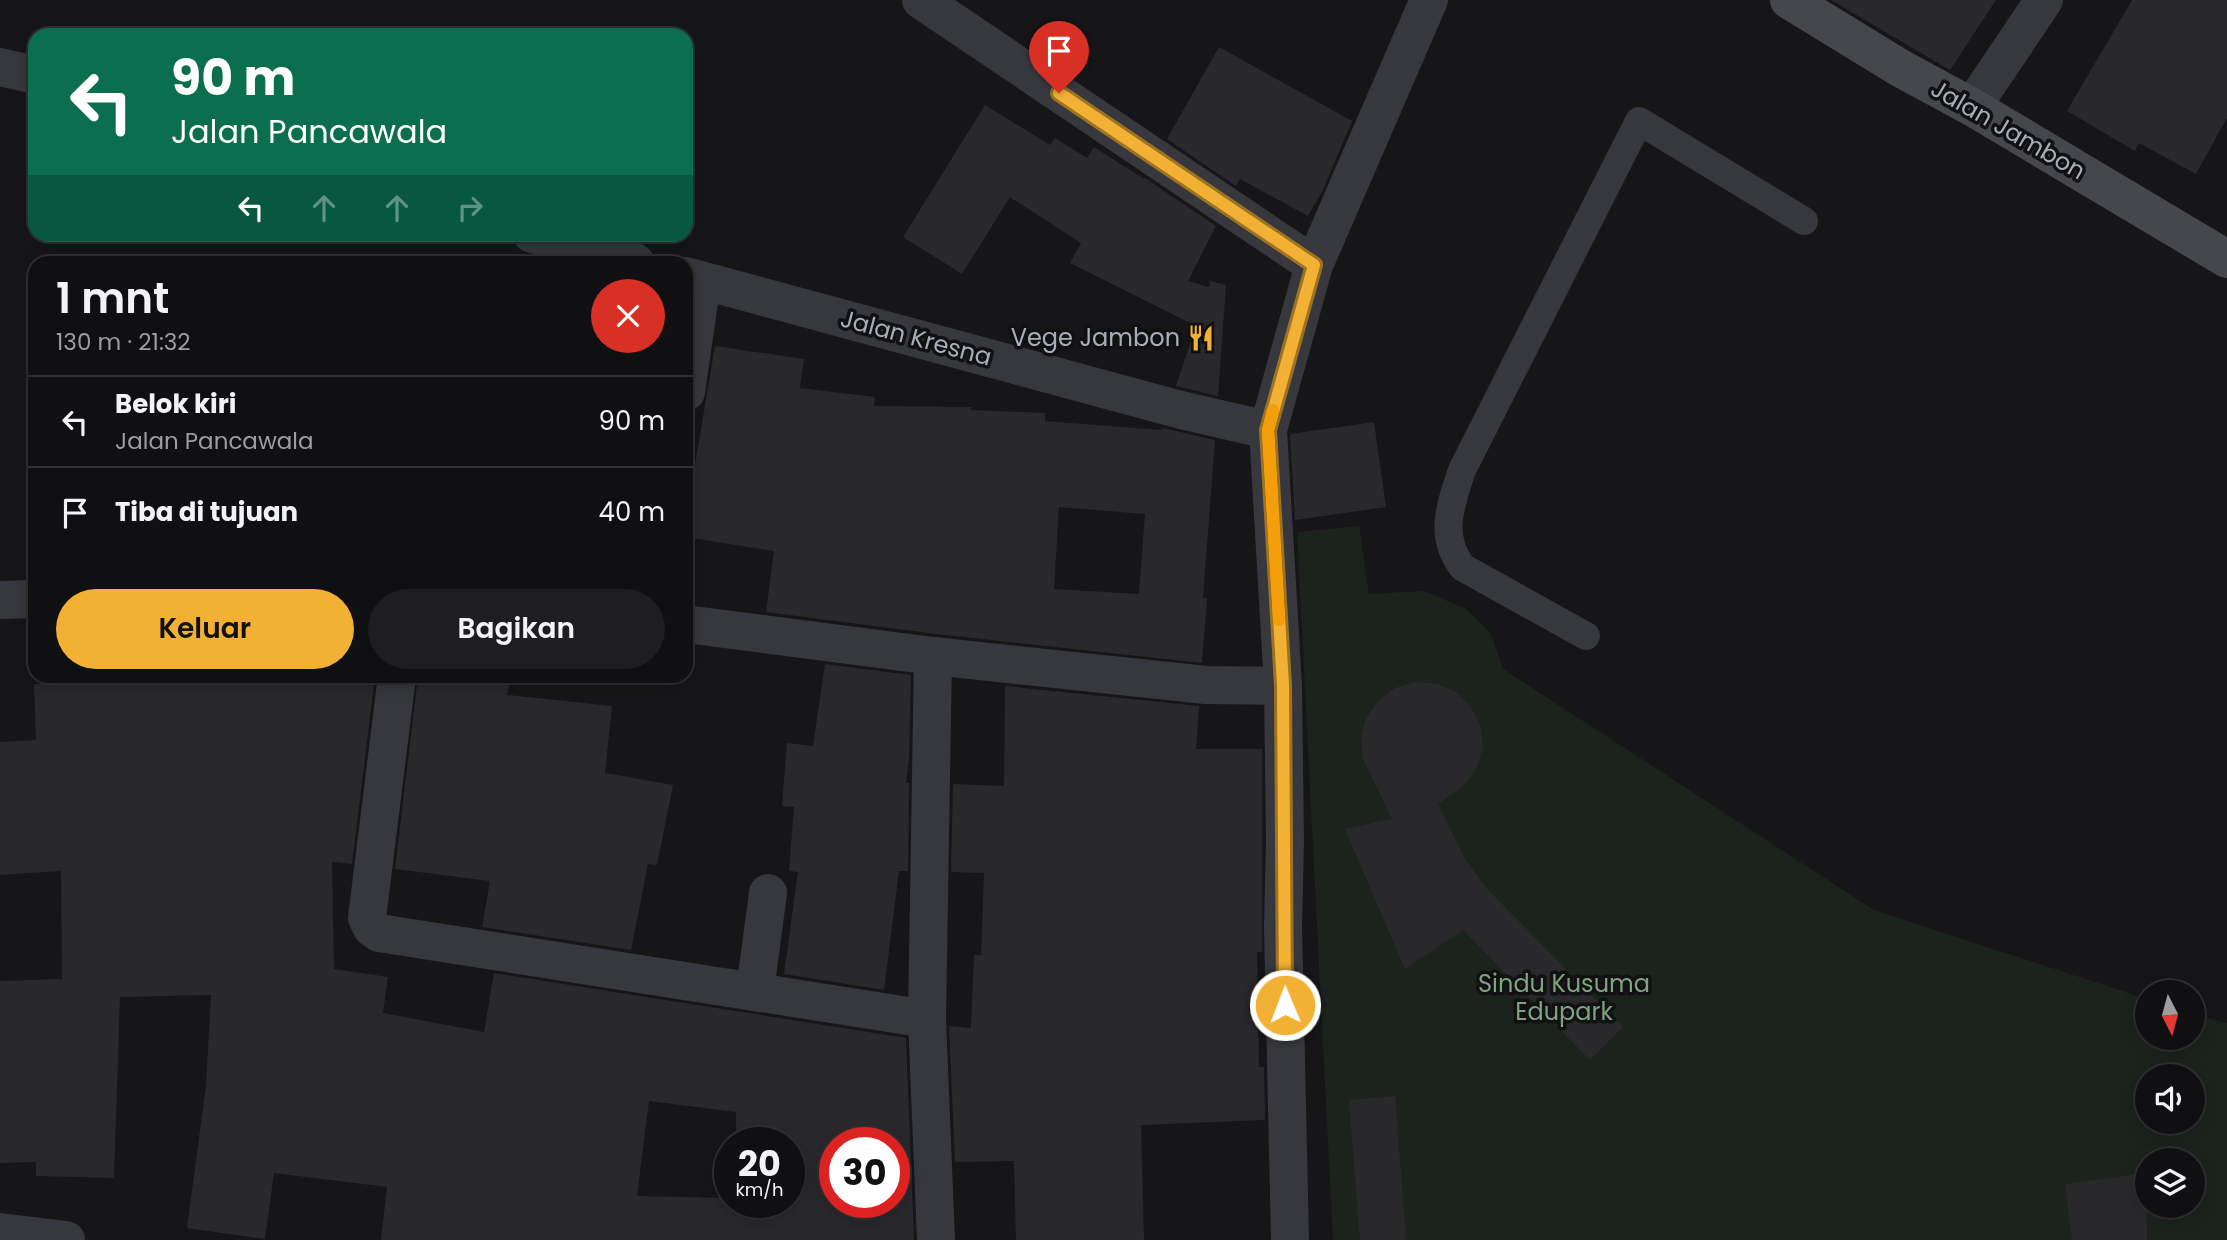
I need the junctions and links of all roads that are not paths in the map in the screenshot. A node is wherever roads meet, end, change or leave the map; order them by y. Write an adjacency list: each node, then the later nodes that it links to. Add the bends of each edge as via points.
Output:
1 (920, 0): 12 (street)
2 (1429, 0): 12 (street)
3 (1789, 0): 7 (main road, Jalan Jambon)
4 (2044, 0): 7 (street)
5 (0, 67): 6 (street)
6 (28, 73)
7 (1972, 107): 11 (main road, Jalan Jambon)
8 (1804, 221): 18 (lane, via 1639,121 1462,470 1448,526 1449,542 1462,567)
9 (561, 242): 10 (street)
10 (613, 256)
11 (2227, 259)
12 (1314, 265): 14 (street)
13 (694, 279): 14 (street, Jalan Kresna)
14 (1268, 430): 21 (street)
15 (28, 599): 16 (street)
16 (0, 600)
17 (693, 625): 19 (street)
18 (1586, 636)
19 (933, 656): 21 (street, via 1206,685); 24 (street)
20 (396, 683): 23 (street, via 367,918 372,928 379,933)
21 (1283, 685): 28 (street)
22 (768, 893): 23 (street)
23 (755, 991): 24 (street)
24 (928, 1019): 27 (street)
25 (0, 1232): 26 (street)
26 (66, 1240)
27 (936, 1240)
28 (1290, 1240)

